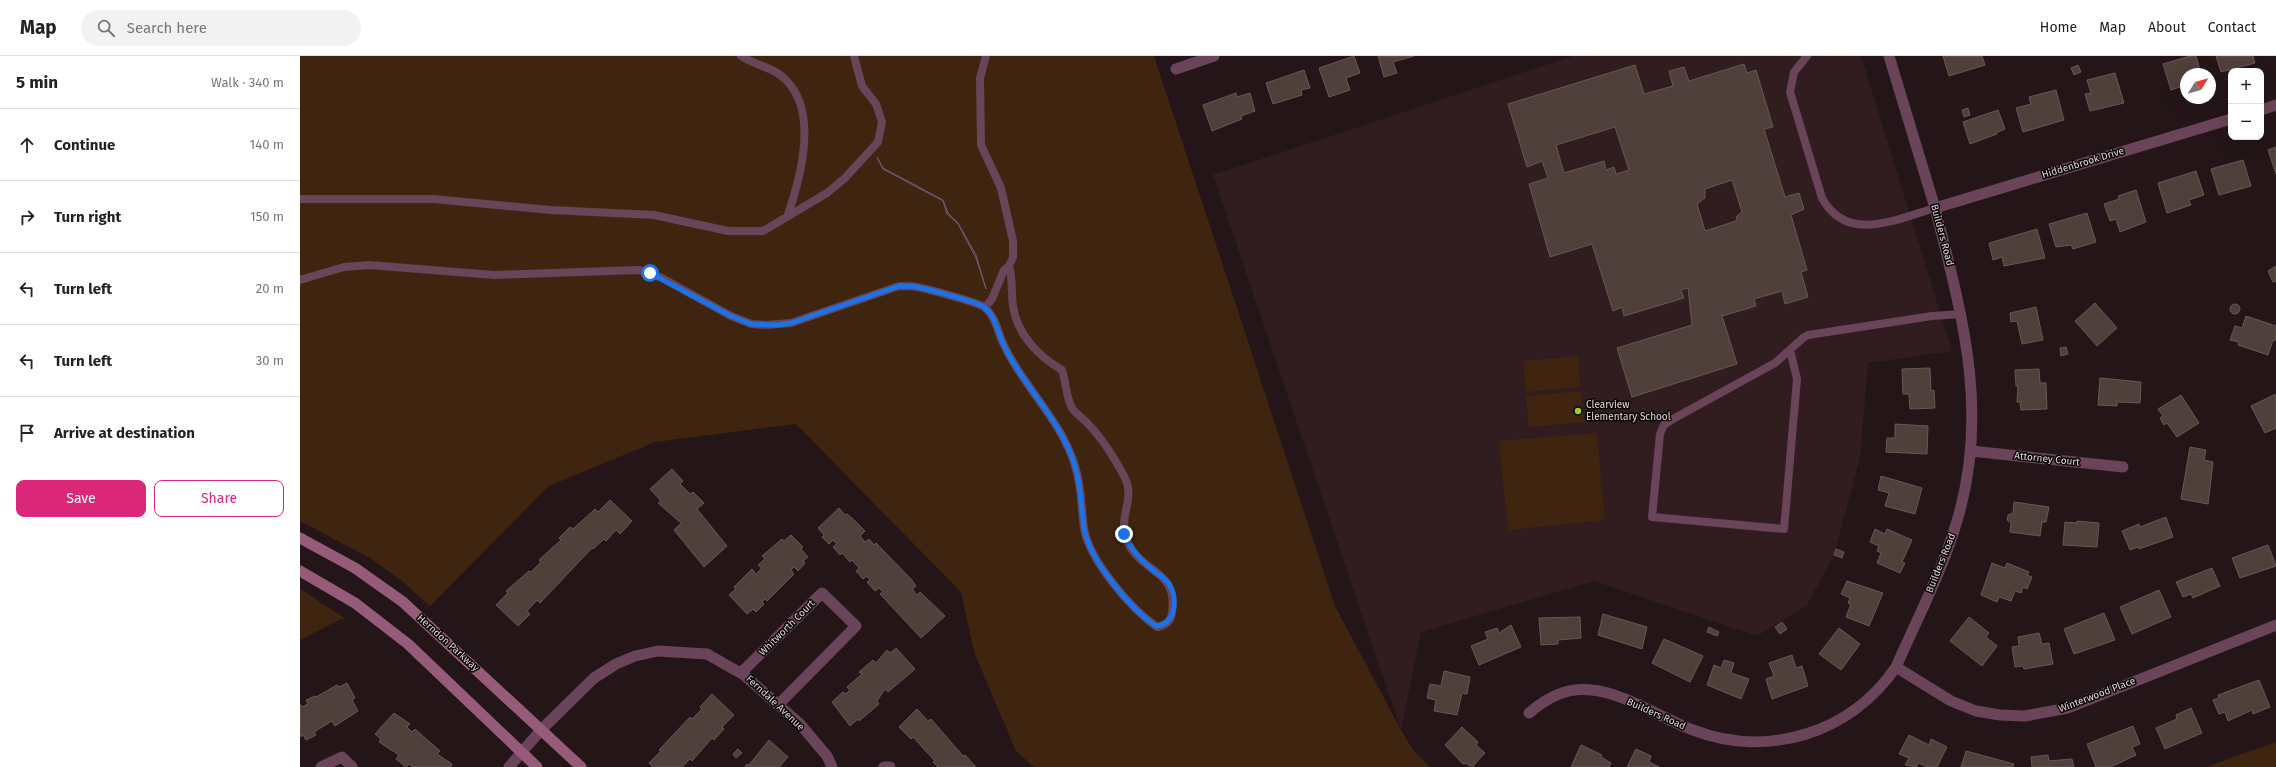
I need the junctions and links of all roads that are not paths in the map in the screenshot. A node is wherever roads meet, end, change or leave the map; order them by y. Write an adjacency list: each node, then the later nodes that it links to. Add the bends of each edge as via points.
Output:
1 (741, 56): 13 (lane, via 775,71 786,80 794,90 801,109 804,136 802,166)
2 (854, 56): 13 (lane, via 862,86 876,104 882,122 878,142 845,178 827,193)
3 (986, 56): 14 (lane, via 980,78 981,145 1001,188 1010,221 1013,257)
4 (1214, 56): 7 (street)
5 (1807, 56): 12 (lane, via 1794,72 1790,92 1827,208 1845,222 1868,226)
6 (1889, 56): 12 (street, Builders Road)
7 (1176, 69)
8 (2276, 105): 9 (street)
9 (2264, 109)
10 (2228, 120): 12 (street, Hiddenbrook Drive)
11 (300, 199): 13 (lane, via 434,198 551,210 654,215 728,232 749,233 763,231)
12 (1935, 208): 17 (street, Builders Road)
13 (787, 217)
14 (1009, 266): 15 (lane, via 1015,315 1026,339 1045,360 1062,370 1073,408 1089,424 1125,479 1128,496 1122,523 1128,544 1144,562 1164,578 1170,586 1174,601 1170,622 1164,626 1156,626 1137,610 1105,571 1091,548 1084,529 1081,490 1066,443 1016,366 995,321 983,306 918,287 899,286 791,323 766,325 751,324 731,316 662,278 638,270 494,275 369,265 344,267); 16 (lane, via 1004,270 992,299)
15 (300, 280)
16 (986, 306)
17 (1962, 314): 18 (lane, via 1815,333 1802,338); 19 (street, Builders Road, via 1971,372)
18 (1790, 350): 18 (lane, via 1775,363 1664,425 1660,434 1652,516 1784,529 1797,379)
19 (1971, 451): 20 (street, Attorney Court); 24 (street, Builders Road, via 1957,520 1944,560)
20 (2123, 467)
21 (300, 538): 28 (main road, Herndon Parkway, via 355,568 403,602)
22 (300, 571): 29 (main road, via 355,603 408,644)
23 (2276, 625): 24 (street, Winterwood Place, via 2068,708 2025,716 1982,712 1951,701)
24 (1896, 666): 27 (street, Builders Road, via 1873,694 1853,712 1830,726 1786,741 1742,743 1714,737 1623,699 1594,690 1574,690 1557,694)
25 (741, 673): 26 (street, Ferndale Avenue); 26 (street, Whitworth Court, via 822,593 856,626); 28 (street, Ferndale Avenue, via 707,654 658,651 635,656 594,678)
26 (778, 705): 35 (street, Ferndale Avenue, via 800,724 827,756)
27 (1529, 713)
28 (542, 730): 29 (street, Ferndale Avenue); 34 (main road, Herndon Parkway)
29 (524, 752): 32 (street, Ferndale Avenue); 33 (main road)
30 (321, 767): 31 (street, via 342,757)
31 (352, 767)
32 (509, 767)
33 (537, 767)
34 (581, 767)
35 (832, 767)
36 (884, 767): 37 (street)
37 (890, 767)

